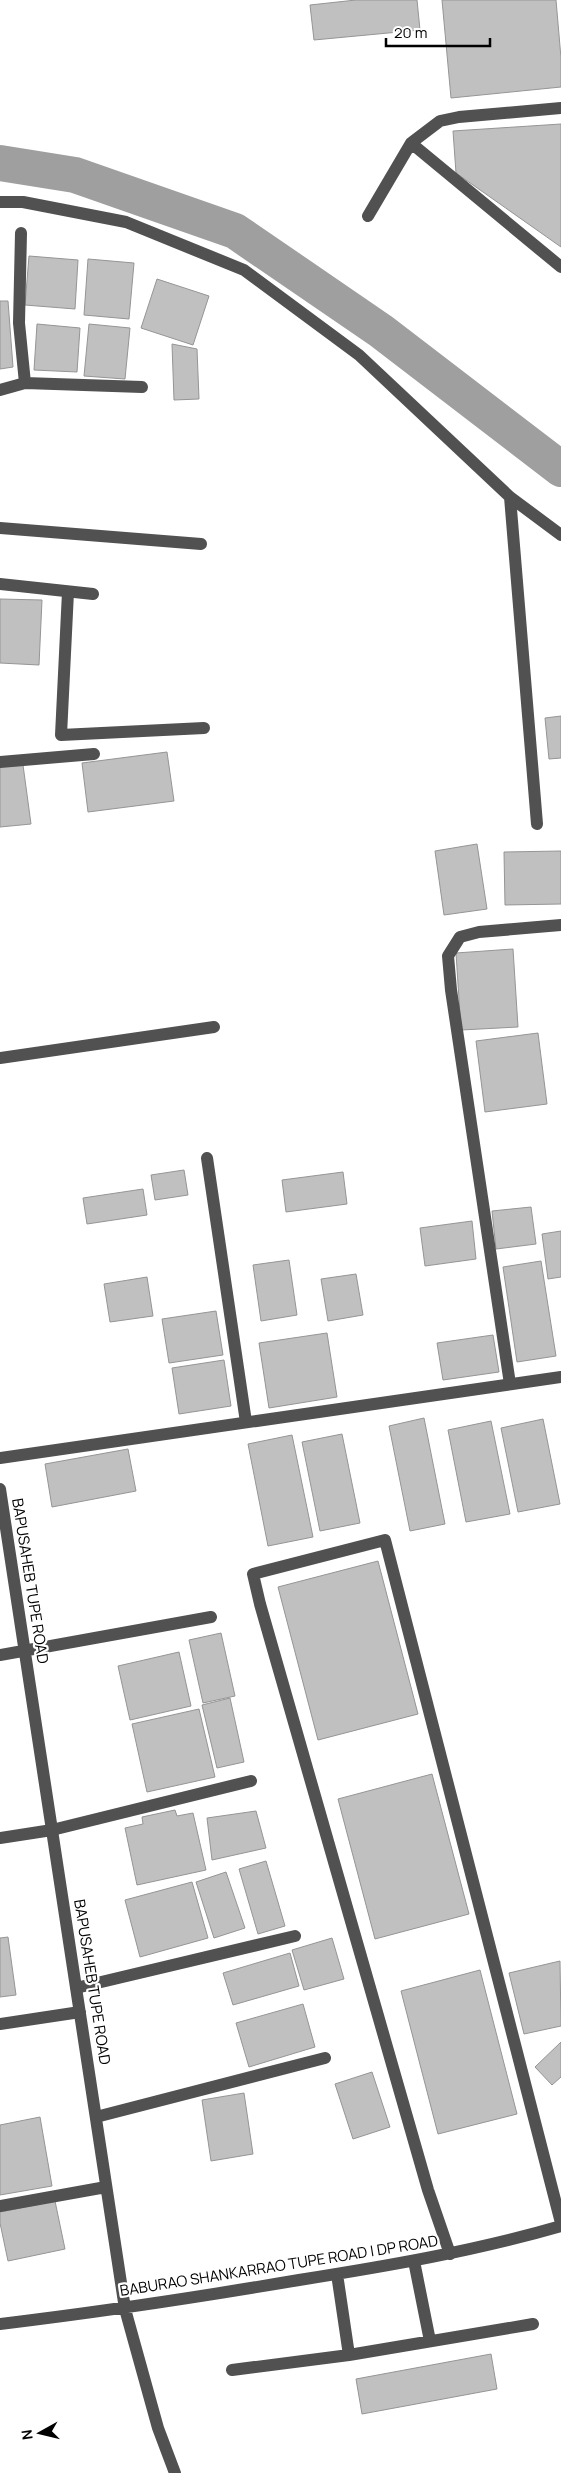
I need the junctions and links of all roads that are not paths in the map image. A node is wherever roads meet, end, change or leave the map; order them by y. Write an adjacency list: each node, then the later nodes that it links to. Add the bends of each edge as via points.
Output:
1 (561, 108): 2 (street, via 440,121)
2 (411, 143): 4 (street); 6 (street)
3 (0, 202): 10 (street, via 23,202 126,222 244,270 359,355)
4 (368, 216)
5 (21, 233): 7 (street, via 19,322)
6 (561, 267)
7 (25, 383): 8 (street); 9 (street)
8 (142, 388)
9 (0, 390)
10 (510, 497): 12 (street); 20 (street)
11 (0, 528): 13 (street)
12 (561, 536)
13 (200, 544)
14 (0, 584): 15 (street)
15 (68, 592): 16 (street); 17 (street, via 61,735)
16 (93, 594)
17 (204, 728)
18 (94, 754): 19 (street)
19 (0, 762)
20 (537, 824)
21 (561, 925): 26 (street, via 479,932 460,937 448,956)
22 (214, 1027): 23 (street)
23 (0, 1058)
24 (207, 1158): 27 (street)
25 (561, 1377): 26 (street)
26 (510, 1384): 27 (street)
27 (246, 1422): 28 (street)
28 (0, 1458)
29 (0, 1489): 30 (street, BAPUSAHEB TUPE ROAD)
30 (5, 1554): 32 (street, BAPUSAHEB TUPE ROAD)
31 (211, 1617): 32 (street)
32 (25, 1651): 33 (street); 35 (street, BAPUSAHEB TUPE ROAD)
33 (0, 1655)
34 (251, 1781): 35 (street)
35 (52, 1830): 36 (street); 38 (street, BAPUSAHEB TUPE ROAD)
36 (0, 1838)
37 (295, 1936): 38 (street)
38 (76, 1988): 39 (street, BAPUSAHEB TUPE ROAD)
39 (80, 2012): 40 (street); 42 (street, BAPUSAHEB TUPE ROAD)
40 (0, 2024)
41 (325, 2058): 42 (street)
42 (96, 2117): 43 (street, BAPUSAHEB TUPE ROAD)
43 (106, 2187): 44 (street); 49 (street, BAPUSAHEB TUPE ROAD)
44 (0, 2206)
45 (561, 2224): 46 (street, BABURAO SHANKARRAO TUPE ROAD | DP ROAD, via 500,2244); 46 (street, via 384,1540 253,1574 428,2190)
46 (450, 2254): 47 (street, BABURAO SHANKARRAO TUPE ROAD | DP ROAD)
47 (414, 2262): 48 (street, BABURAO SHANKARRAO TUPE ROAD | DP ROAD); 52 (street)
48 (337, 2274): 49 (street, BABURAO SHANKARRAO TUPE ROAD | DP ROAD); 53 (street)
49 (125, 2309): 50 (street, BABURAO SHANKARRAO TUPE ROAD | DP ROAD); 55 (street, BAPUSAHEB TUPE ROAD, via 158,2428)
50 (0, 2324)
51 (533, 2324): 52 (street)
52 (430, 2341): 53 (street)
53 (349, 2355): 54 (street)
54 (232, 2370)
55 (175, 2473)

